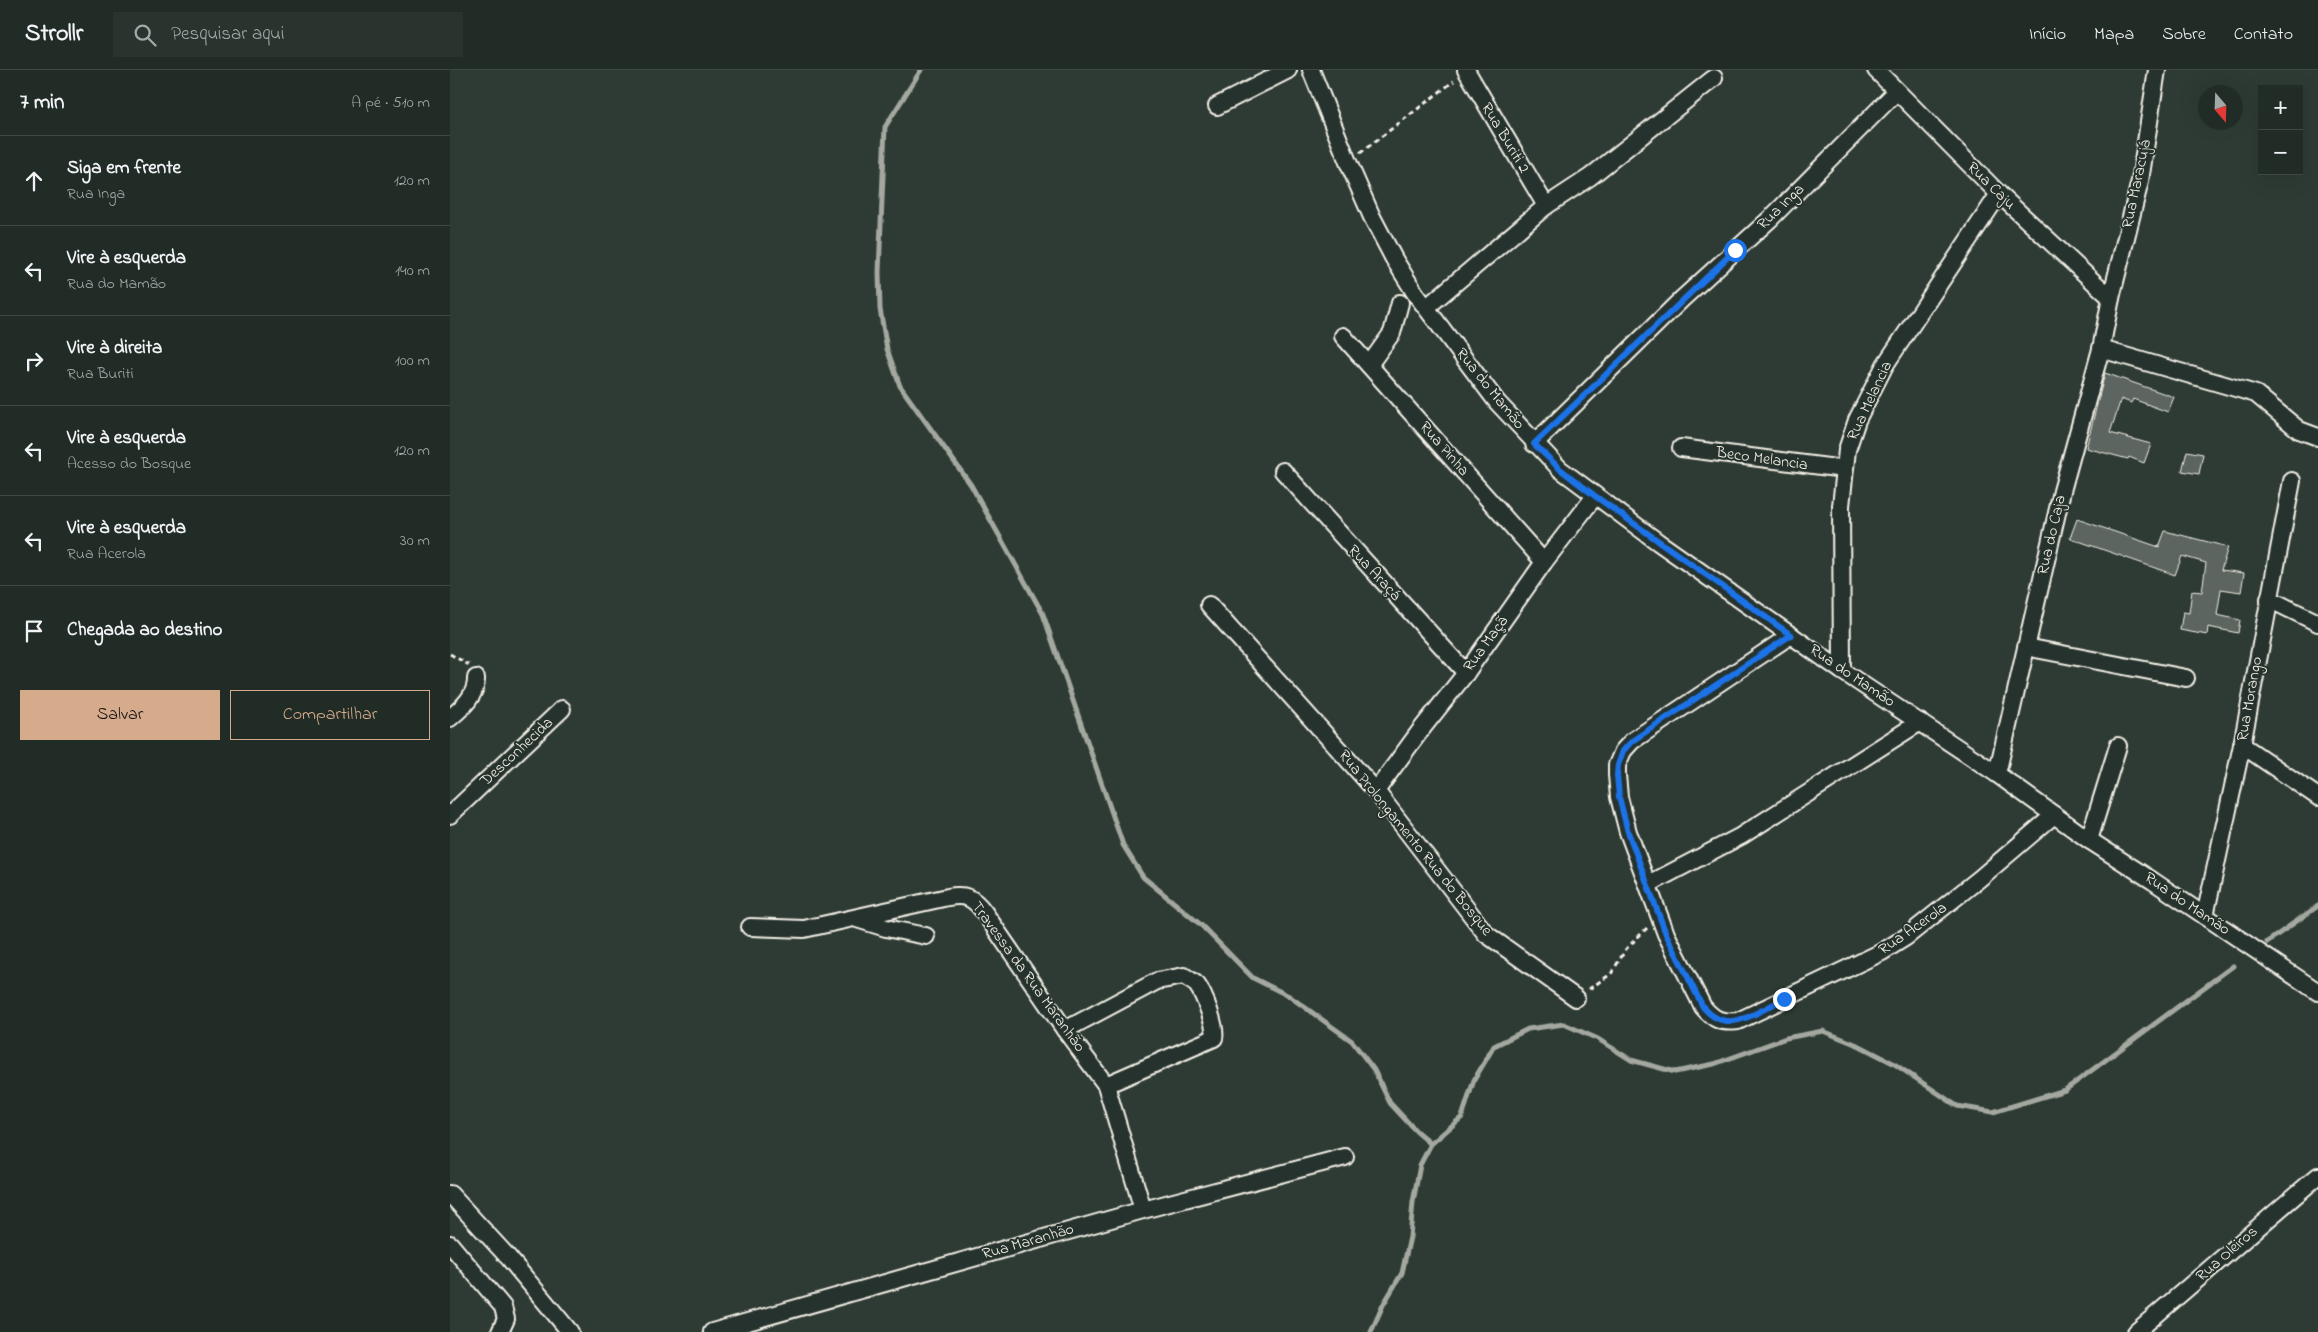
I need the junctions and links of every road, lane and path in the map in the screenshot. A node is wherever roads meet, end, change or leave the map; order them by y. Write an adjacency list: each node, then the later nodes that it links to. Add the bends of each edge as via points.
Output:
1 (1288, 70): 8 (street)
2 (1311, 70): 9 (street, Rua do Mamão)
3 (1876, 70): 7 (street, Rua Caju)
4 (2157, 70): 12 (street, Rua Maracujá, via 2140,181)
5 (1466, 71): 9 (path); 11 (street, Rua Buriti 2)
6 (1714, 78): 11 (street, via 1590,177)
7 (1896, 92): 10 (street, Rua Caju); 19 (street, Rua Inga, via 1770,219 1682,299)
8 (1217, 106)
9 (1348, 162): 14 (street, Rua do Mamão, via 1394,258)
10 (1999, 194): 12 (street, Rua Caju); 21 (street, Rua Melancia, via 1885,365 1858,420)
11 (1546, 206): 14 (street)
12 (2111, 298): 16 (street, Rua do Caja)
13 (1400, 303): 17 (street, via 1392,333)
14 (1427, 307): 19 (street, Rua do Mamão, via 1497,402)
15 (1343, 336): 17 (street, Rua Pinha)
16 (2101, 349): 18 (street, via 2256,394 2299,430); 30 (street, Rua do Caja, via 2062,491)
17 (1369, 365): 25 (street, Rua Pinha)
18 (2318, 437)
19 (1534, 444): 24 (street, Rua do Mamão)
20 (1681, 448): 21 (street, Beco Melancia)
21 (1844, 469): 31 (street, Rua Melancia, via 1841,506)
22 (1283, 472): 32 (street, Rua Araçá)
23 (2292, 481): 26 (street, Rua Morango)
24 (1595, 496): 25 (street, Rua Maçã); 29 (street, Rua do Mamão)
25 (1544, 562): 32 (street, Rua Maçã)
26 (2269, 599): 28 (street); 38 (street, Rua Morango)
27 (1209, 605): 41 (street, Rua Prolongamento Rua do Bosque)
28 (2318, 623)
29 (1791, 635): 31 (street, Rua do Mamão); 46 (street, via 1632,741 1623,751 1617,775 1619,797 1628,832)
30 (2026, 648): 34 (street); 40 (street, Rua do Caja)
31 (1842, 671): 37 (street, Rua do Mamão)
32 (1466, 673): 41 (street, Rua Maçã)
33 (476, 678): 36 (street, via 477,686 470,698)
34 (2186, 678)
35 (562, 709): 43 (street, Desconhecida)
36 (450, 718)
37 (1920, 722): 40 (street, Rua do Mamão); 46 (street, via 1741,836)
38 (2242, 745): 42 (street); 47 (street, Rua Morango)
39 (2118, 746): 45 (street)
40 (1997, 774): 44 (street, Rua do Mamão)
41 (1376, 792): 53 (street, Rua Prolongamento Rua do Bosque, via 1486,934)
42 (2318, 797)
43 (450, 815)
44 (2054, 815): 45 (street, Rua do Mamão); 46 (street, Rua Acerola, via 1906,937 1882,952 1738,1021 1726,1022 1711,1016 1703,1007 1666,934)
45 (2088, 840): 47 (street, Rua do Mamão)
46 (1649, 884)
47 (2205, 916): 52 (street, Rua do Mamão)
48 (855, 918): 49 (street, Travessa da Rua Maranhão, via 804,929); 51 (street); 54 (street, Travessa da Rua Maranhão, via 948,897 969,896)
49 (750, 927)
50 (1647, 928): 53 (path, via 1626,950 1611,974)
51 (926, 936)
52 (2318, 992)
53 (1576, 998)
54 (1065, 1030): 55 (street, Travessa da Rua Maranhão); 55 (street, via 1157,981 1184,976 1197,986 1211,1017 1214,1038)
55 (1106, 1085): 59 (street, Travessa da Rua Maranhão)
56 (1345, 1157): 59 (street, Rua Maranhão)
57 (2318, 1176): 64 (street, Rua Oleiros)
58 (450, 1194): 62 (street)
59 (1143, 1210): 63 (street, Rua Maranhão)
60 (450, 1244): 61 (street, via 503,1307 506,1319)
61 (500, 1332)
62 (570, 1332)
63 (712, 1332)
64 (2136, 1332)

